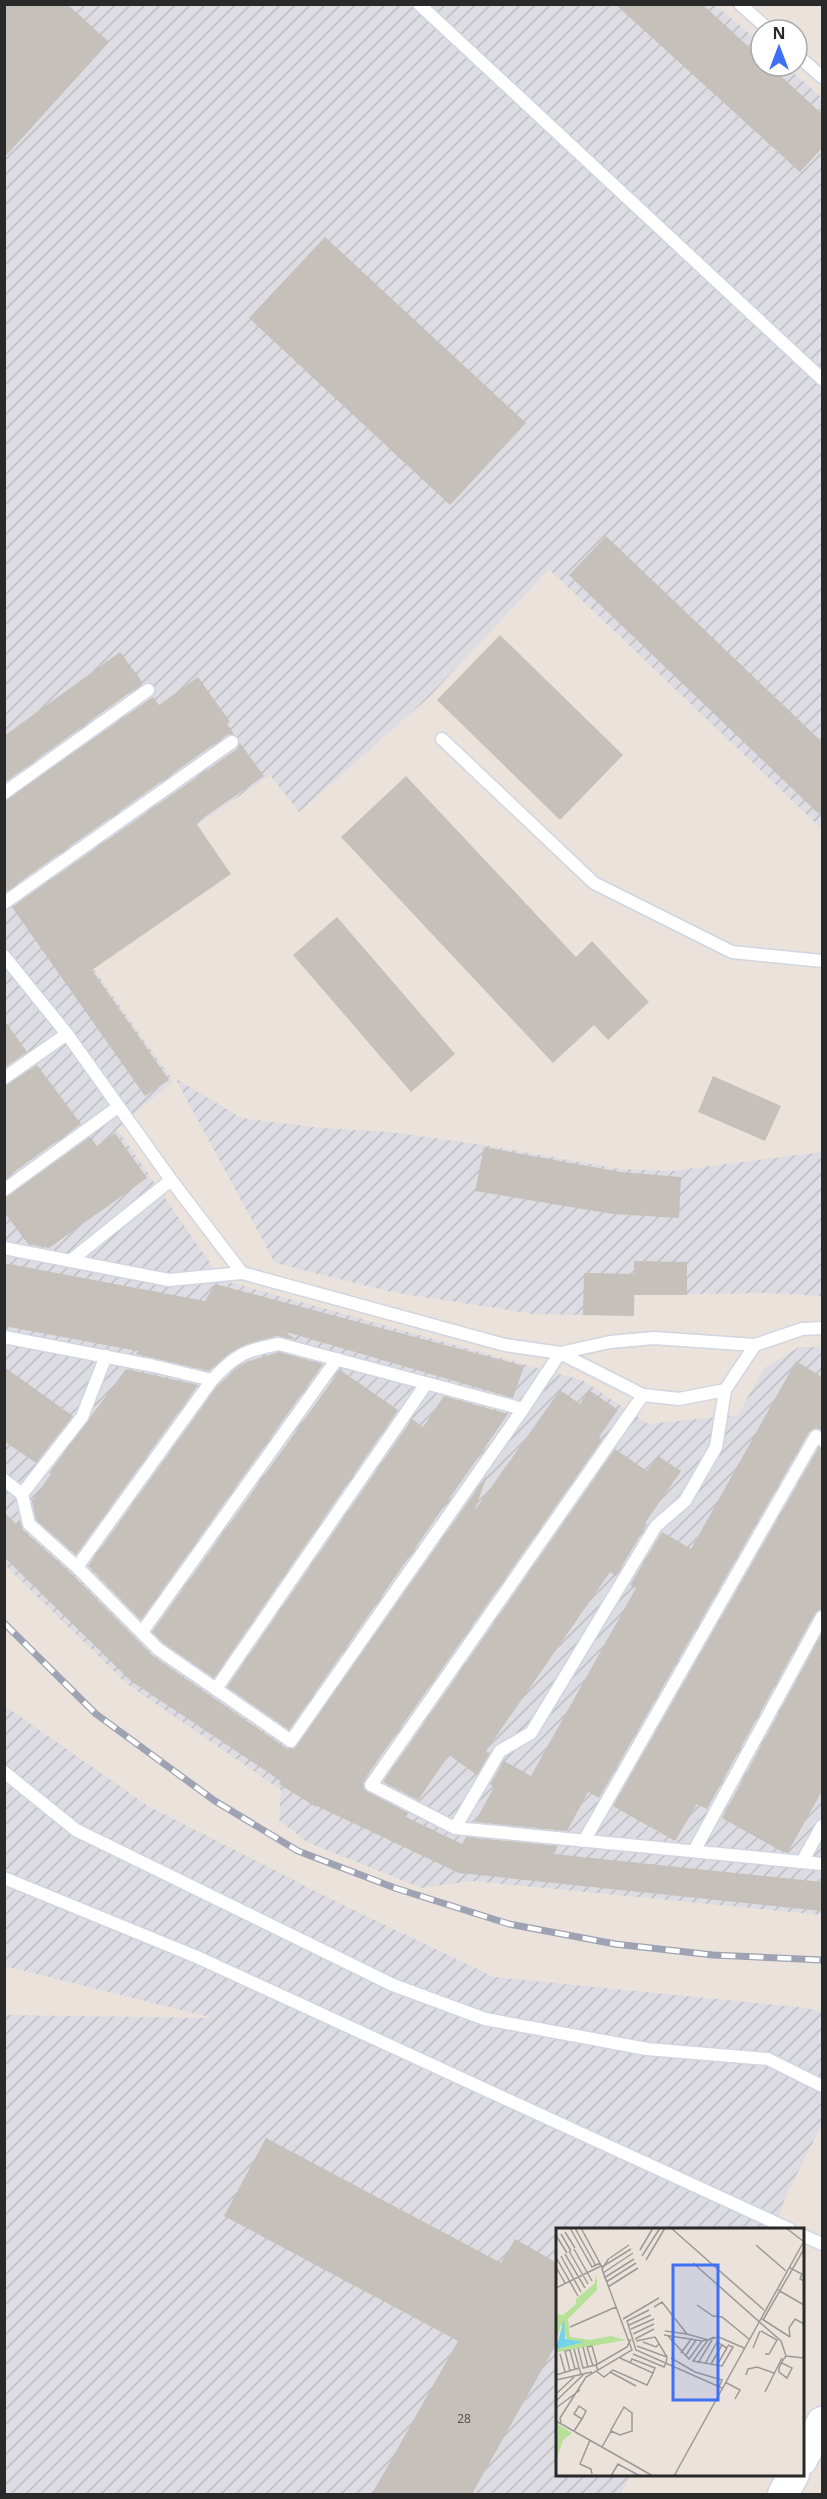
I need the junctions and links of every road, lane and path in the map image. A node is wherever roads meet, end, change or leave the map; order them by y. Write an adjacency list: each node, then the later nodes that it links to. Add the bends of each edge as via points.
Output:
1 (419, 4): 6 (lane)
2 (740, 4): 3 (lane)
3 (756, 18)
4 (809, 66): 5 (lane)
5 (822, 78)
6 (822, 379)
7 (148, 690): 10 (lane)
8 (442, 739): 12 (lane, via 594,883 732,952)
9 (232, 742): 11 (lane)
10 (4, 793)
11 (4, 903)
12 (822, 961)
13 (7, 962): 14 (lane)
14 (67, 1034): 15 (lane); 16 (lane)
15 (4, 1078)
16 (118, 1107): 17 (lane); 18 (lane)
17 (171, 1180): 20 (lane); 21 (lane)
18 (4, 1190)
19 (4, 1248): 20 (lane)
20 (70, 1261): 21 (lane, via 169,1280)
21 (242, 1273): 25 (lane, via 505,1345)
22 (822, 1328): 24 (lane, via 802,1329)
23 (4, 1337): 26 (lane)
24 (755, 1345): 25 (lane, via 654,1338); 30 (lane)
25 (560, 1353): 31 (lane); 32 (lane)
26 (106, 1356): 28 (lane); 35 (lane, via 82,1417)
27 (338, 1359): 28 (lane, via 279,1344 249,1350 230,1361); 29 (lane); 38 (lane)
28 (212, 1380): 36 (lane)
29 (426, 1384): 32 (lane); 39 (lane)
30 (725, 1390): 31 (lane, via 679,1399); 42 (lane, via 716,1447 685,1501 656,1526 531,1733 500,1751)
31 (643, 1395): 42 (lane, via 371,1785)
32 (523, 1409): 39 (lane, via 291,1741)
33 (822, 1440): 43 (lane, via 816,1436)
34 (4, 1480): 35 (lane)
35 (22, 1494): 36 (lane, via 29,1524)
36 (77, 1567): 38 (lane)
37 (822, 1617): 44 (lane)
38 (142, 1632): 39 (lane, via 158,1649)
39 (216, 1689)
40 (4, 1772): 48 (lane, via 76,1830 404,1989 485,2019 647,2049 768,2060)
41 (822, 1826): 45 (lane)
42 (455, 1828): 43 (lane)
43 (585, 1841): 44 (lane)
44 (694, 1851): 45 (lane)
45 (802, 1862): 46 (lane)
46 (822, 1864)
47 (4, 1878): 49 (lane, via 197,1957)
48 (822, 2086)
49 (787, 2228)
50 (803, 2236): 51 (lane)
51 (822, 2244)
52 (822, 2422): 53 (street)
53 (803, 2456)
54 (793, 2475): 55 (street)
55 (783, 2494)

